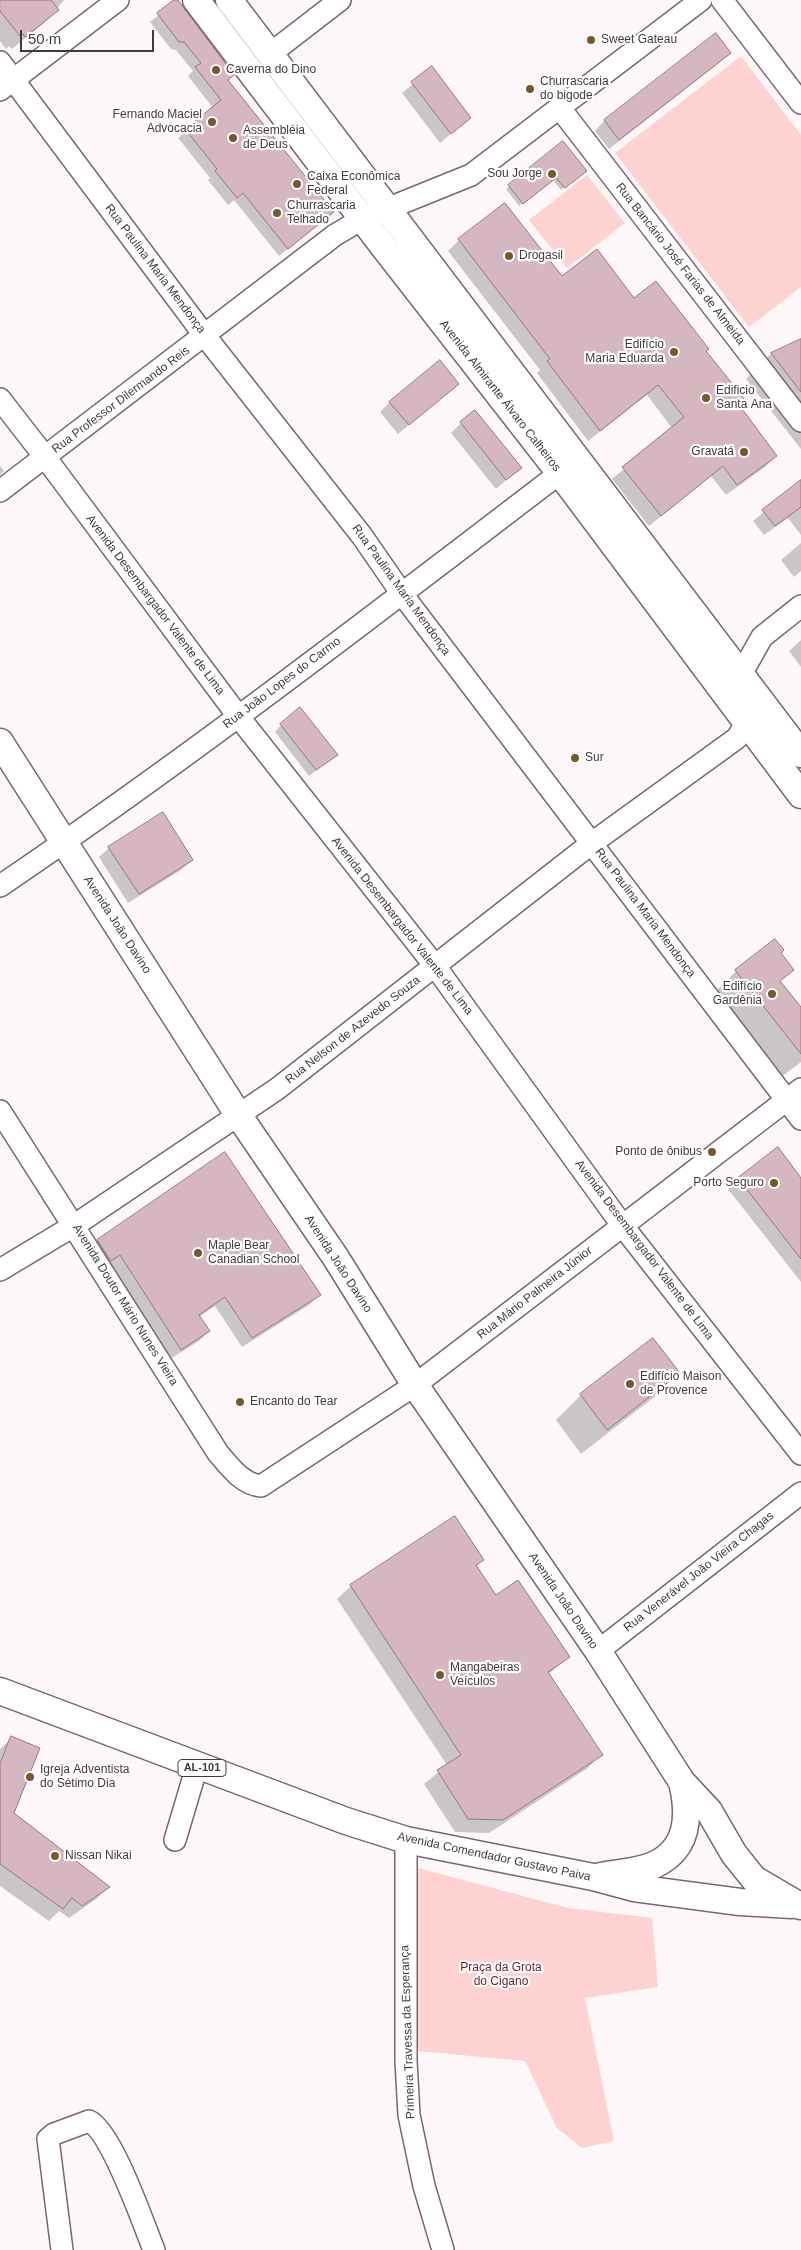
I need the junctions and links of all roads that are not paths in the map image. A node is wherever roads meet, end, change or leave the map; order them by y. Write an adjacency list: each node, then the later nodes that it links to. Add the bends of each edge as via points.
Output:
1 (118, 0): 9 (street)
2 (196, 0): 13 (main road, Avenida Almirante Álvaro Calheiros)
3 (229, 0): 7 (main road, Avenida Almirante Álvaro Calheiros)
4 (340, 0): 7 (street)
5 (701, 0): 11 (street, Rua Professor Dilermando Reis)
6 (722, 0): 10 (street)
7 (270, 54): 12 (main road, Avenida Almirante Álvaro Calheiros)
8 (0, 62): 9 (street, Rua Paulina Maria Mendonça)
9 (7, 85): 14 (street, Rua Paulina Maria Mendonça)
10 (801, 103)
11 (559, 107): 12 (street, Rua Professor Dilermando Reis, via 471,175); 16 (street, Rua Bancário José Farias de Almeida)
12 (387, 210): 13 (street, Rua Professor Dilermando Reis); 22 (main road, Avenida Almirante Álvaro Calheiros)
13 (362, 219): 14 (street, Rua Professor Dilermando Reis, via 335,235); 18 (main road, Avenida Almirante Álvaro Calheiros)
14 (205, 336): 17 (street, Rua Professor Dilermando Reis); 20 (street, Rua Paulina Maria Mendonça, via 362,536)
15 (0, 400): 17 (street, Avenida Desembargador Valente de Lima)
16 (801, 421)
17 (46, 457): 19 (street, Rua Professor Dilermando Reis); 23 (street, Avenida Desembargador Valente de Lima)
18 (560, 473): 20 (street, Rua João Lopes do Carmo); 24 (main road, Avenida Almirante Álvaro Calheiros)
19 (0, 491)
20 (402, 594): 23 (street, Rua João Lopes do Carmo); 29 (street, Rua Paulina Maria Mendonça)
21 (801, 606): 22 (street, via 762,636)
22 (740, 676): 24 (street); 26 (main road, Avenida Almirante Álvaro Calheiros)
23 (238, 716): 28 (street, Rua João Lopes do Carmo); 31 (street, Avenida Desembargador Valente de Lima)
24 (746, 722): 27 (main road, Avenida Almirante Álvaro Calheiros); 29 (street, Rua Nelson de Azevedo Souza, via 737,738)
25 (0, 742): 28 (main road, Avenida João Davino)
26 (801, 754)
27 (801, 795)
28 (64, 843): 30 (street, Rua João Lopes do Carmo); 34 (main road, Avenida João Davino)
29 (592, 843): 31 (street, Rua Nelson de Azevedo Souza); 32 (street, Rua Paulina Maria Mendonça)
30 (0, 886)
31 (435, 966): 34 (street, Rua Nelson de Azevedo Souza); 37 (street, Avenida Desembargador Valente de Lima)
32 (794, 1095): 35 (street, Rua Paulina Maria Mendonça); 37 (street, Rua Mário Palmeira Júnior)
33 (0, 1111): 36 (street, Avenida Doutor Mário Nunes Vieira)
34 (239, 1116): 36 (street, Rua Nelson de Azevedo Souza); 39 (main road, Avenida João Davino, via 336,1258)
35 (801, 1119)
36 (75, 1225): 38 (street, Rua Nelson de Azevedo Souza); 41 (street, Avenida Doutor Mário Nunes Vieira, via 218,1453 251,1484)
37 (622, 1225): 39 (street, Rua Mário Palmeira Júnior); 40 (street, Avenida Desembargador Valente de Lima)
38 (0, 1270)
39 (415, 1386): 41 (street, Rua Mário Palmeira Júnior); 43 (main road, Avenida João Davino)
40 (801, 1454)
41 (261, 1486)
42 (801, 1493): 43 (street, Rua Venerável João Vieira Chagas)
43 (598, 1651): 46 (main road, Avenida João Davino)
44 (0, 1691): 45 (main road, Avenida Comendador Gustavo Paiva / AL-101)
45 (197, 1766): 47 (street); 48 (main road, Avenida Comendador Gustavo Paiva / AL-101)
46 (682, 1782): 49 (main road, Avenida João Davino, via 687,1813 679,1846 653,1865); 50 (main road, Avenida João Davino, via 709,1812 734,1854 754,1879)
47 (175, 1840)
48 (406, 1840): 49 (main road, Avenida Comendador Gustavo Paiva / AL-101); 53 (street, Primeira Travessa da Esperança, via 406,2041 410,2121 424,2186)
49 (593, 1877): 50 (main road, Avenida Comendador Gustavo Paiva, via 634,1888)
50 (800, 1906)
51 (62, 2250): 52 (street, via 48,2140 54,2134 84,2121 99,2128 113,2152)
52 (154, 2250)
53 (443, 2250)

